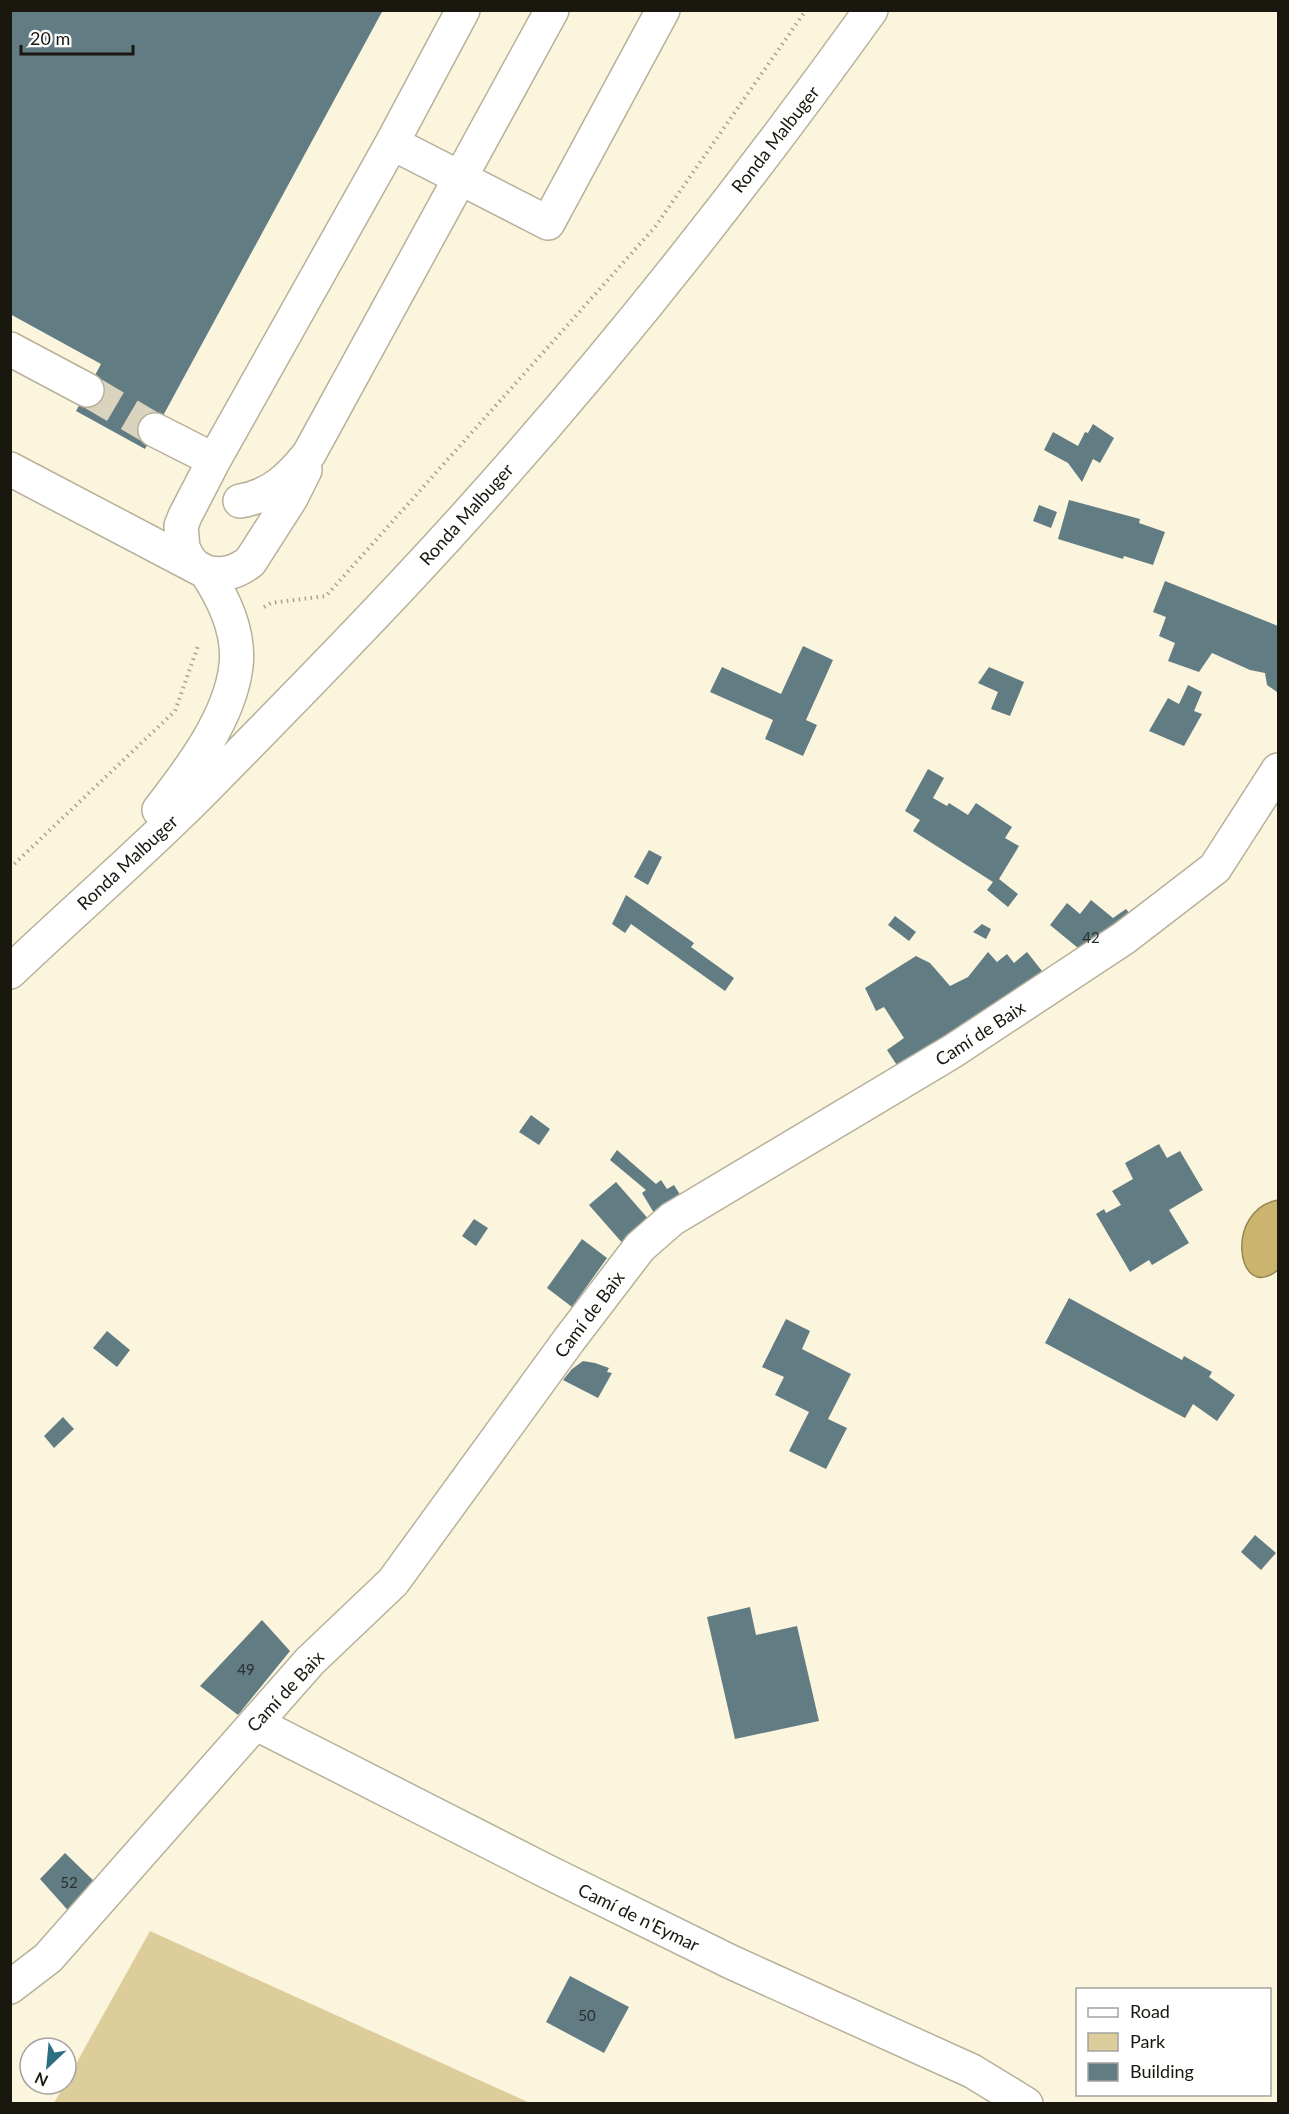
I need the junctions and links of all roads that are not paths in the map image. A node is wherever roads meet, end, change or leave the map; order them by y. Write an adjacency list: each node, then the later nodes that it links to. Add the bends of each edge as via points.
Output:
1 (463, 10): 5 (street)
2 (552, 10): 6 (street)
3 (663, 10): 6 (street, via 548,223)
4 (871, 10): 18 (street, Ronda Malbuger, via 691,248 599,364 509,467 400,587 206,787)
5 (392, 143): 6 (street); 11 (street)
6 (461, 179): 10 (street)
7 (10, 349): 8 (street)
8 (87, 390)
9 (155, 430): 11 (street)
10 (321, 436): 13 (street, via 287,480 256,498); 15 (street, via 291,498)
11 (214, 460): 14 (street)
12 (10, 470): 16 (street)
13 (240, 501): 14 (street, via 230,496 210,496); 15 (street, via 249,508 260,529)
14 (185, 516): 16 (street, via 181,526 183,548)
15 (256, 552): 16 (street, via 250,562 229,574)
16 (201, 569): 18 (street, via 225,603 231,621 236,666 230,691 218,721 189,770)
17 (1278, 770): 20 (street, Camí de Baix, via 1215,868 1124,938 953,1051 672,1219 640,1247 393,1582 310,1661)
18 (78, 909): 19 (street, Ronda Malbuger)
19 (10, 972)
20 (255, 1723): 21 (street, Camí de Baix, via 48,1958); 22 (street, Camí de n'Eymar, via 731,1962 972,2071)
21 (10, 1987)
22 (1026, 2103)

